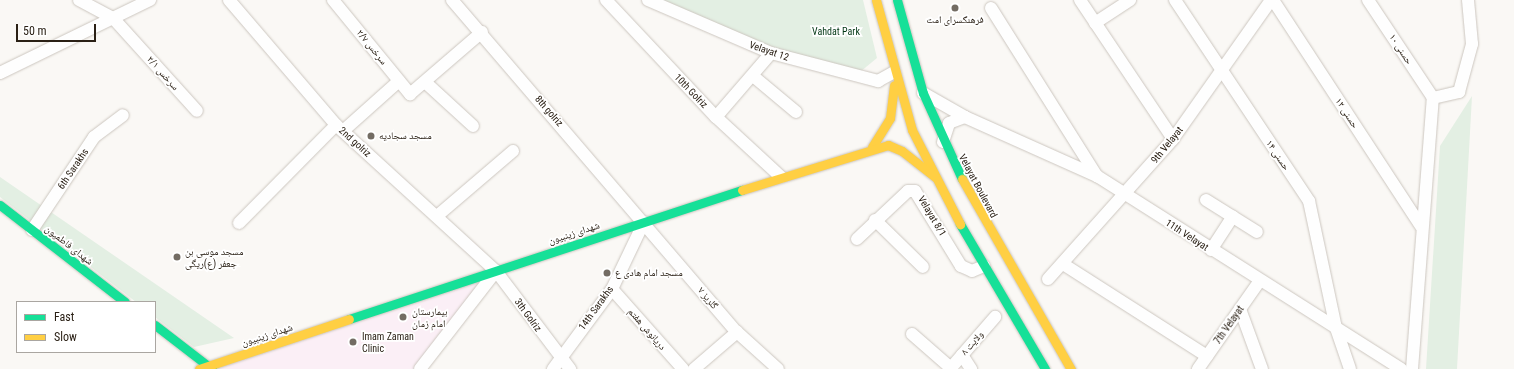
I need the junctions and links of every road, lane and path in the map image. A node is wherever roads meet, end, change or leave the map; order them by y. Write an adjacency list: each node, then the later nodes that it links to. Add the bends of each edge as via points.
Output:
1 (79, 0): 17 (street, سرخس ۲/۱)
2 (150, 0): 17 (street)
3 (229, 0): 35 (street, 2nd golriz)
4 (333, 0): 25 (street, سرخس ۲/۷)
5 (452, 0): 19 (street, 8th golriz)
6 (606, 0): 32 (street, 10th Golriz)
7 (648, 0): 20 (street, Velayat 12)
8 (876, 0): 22 (street)
9 (897, 0): 27 (street, Velayat Boulevard)
10 (1080, 0): 18 (street)
11 (1130, 0): 18 (street)
12 (1175, 0): 21 (street, حسنی ۱۴)
13 (1272, 0): 21 (street, 9th Velayat); 51 (street, حسنی ۱۲)
14 (1368, 0): 28 (street, حسنی ۱۰)
15 (1468, 0): 28 (street, via 1472,44 1460,92)
16 (991, 8): 41 (street)
17 (113, 18): 23 (street); 29 (street, سرخس ۲/۱)
18 (1095, 23): 36 (street)
19 (482, 32): 26 (street); 49 (street, 8th golriz)
20 (771, 53): 22 (street, Velayat 12, via 878,81); 24 (street)
21 (1222, 70): 36 (street, 9th Velayat); 67 (street, حسنی ۱۴, via 1309,201)
22 (894, 72): 38 (street, via 895,100 890,118); 40 (street, via 912,130)
23 (0, 73)
24 (753, 76): 30 (street); 32 (street)
25 (400, 82): 26 (street, سرخس ۲/۷, via 410,94); 35 (street)
26 (425, 82): 34 (street)
27 (923, 93): 33 (street, 11th Velayat); 37 (street, Velayat Boulevard)
28 (1433, 98): 51 (street)
29 (197, 110)
30 (796, 112)
31 (122, 115): 52 (street, 6th Sarakhs, via 94,136)
32 (716, 117): 42 (street, 10th Golriz)
33 (965, 117): 37 (street, via 949,123); 41 (street, 11th Velayat)
34 (473, 126)
35 (339, 128): 46 (street, 2nd golriz); 50 (street)
36 (1173, 139): 43 (street, 9th Velayat)
37 (943, 142): 83 (street, Velayat Boulevard, via 975,205)
38 (872, 147): 40 (street, شهدای زینبیون, via 888,145 902,151); 42 (street, شهدای زینبیون)
39 (514, 151): 46 (street)
40 (935, 176): 57 (street)
41 (1097, 176): 43 (street, 11th Velayat)
42 (781, 177): 49 (street, شهدای زینبیون)
43 (1125, 194): 55 (street, 11th Velayat); 56 (street, 9th Velayat)
44 (1206, 200): 47 (street)
45 (0, 205): 52 (street, شهدای فاطمیون)
46 (437, 216): 59 (street, 2nd golriz)
47 (1233, 216): 53 (street); 55 (street)
48 (875, 220): 54 (street, Velayat 8/1); 57 (street, Velayat 8/1, via 908,191 915,191 961,266 972,271); 58 (street)
49 (644, 222): 59 (street, شهدای زینبیون); 62 (street, 14th Sarakhs); 68 (street, گلریز ۷)
50 (239, 223)
51 (1421, 226): 88 (street)
52 (32, 230): 63 (street, شهدای فاطمیون)
53 (1257, 232)
54 (857, 239)
55 (1211, 250): 61 (street, 11th Velayat)
56 (1063, 264): 60 (street, 9th Velayat); 71 (street)
57 (984, 266): 82 (street)
58 (923, 267)
59 (496, 271): 72 (street, 3th Golriz); 73 (street, شهدای زینبیون); 75 (street)
60 (1048, 279)
61 (1259, 282): 64 (street, 7th Velayat); 67 (street, 11th Velayat)
62 (612, 289): 72 (street, 14th Sarakhs); 78 (street, دریانوش هفتم)
63 (124, 301)
64 (1240, 309): 71 (street, 7th Velayat); 85 (street)
65 (995, 317): 70 (street, ولایت ۸)
66 (156, 326): 73 (street)
67 (1336, 328): 86 (street, حسنی ۱۴); 87 (street, 11th Velayat)
68 (737, 332): 79 (street); 80 (street, گلریز ۷)
69 (912, 334): 74 (street)
70 (962, 355): 74 (street, ولایت ۸); 81 (street)
71 (1207, 356): 84 (street, 7th Velayat)
72 (560, 359): 76 (street, 14th Sarakhs); 77 (street, 3th Golriz)
73 (206, 368)
74 (951, 368)
75 (420, 369)
76 (553, 369)
77 (570, 369)
78 (683, 369)
79 (694, 369)
80 (778, 369)
81 (971, 369)
82 (1045, 369)
83 (1071, 369)
84 (1198, 369)
85 (1262, 369)
86 (1350, 369)
87 (1401, 369)
88 (1412, 369)

